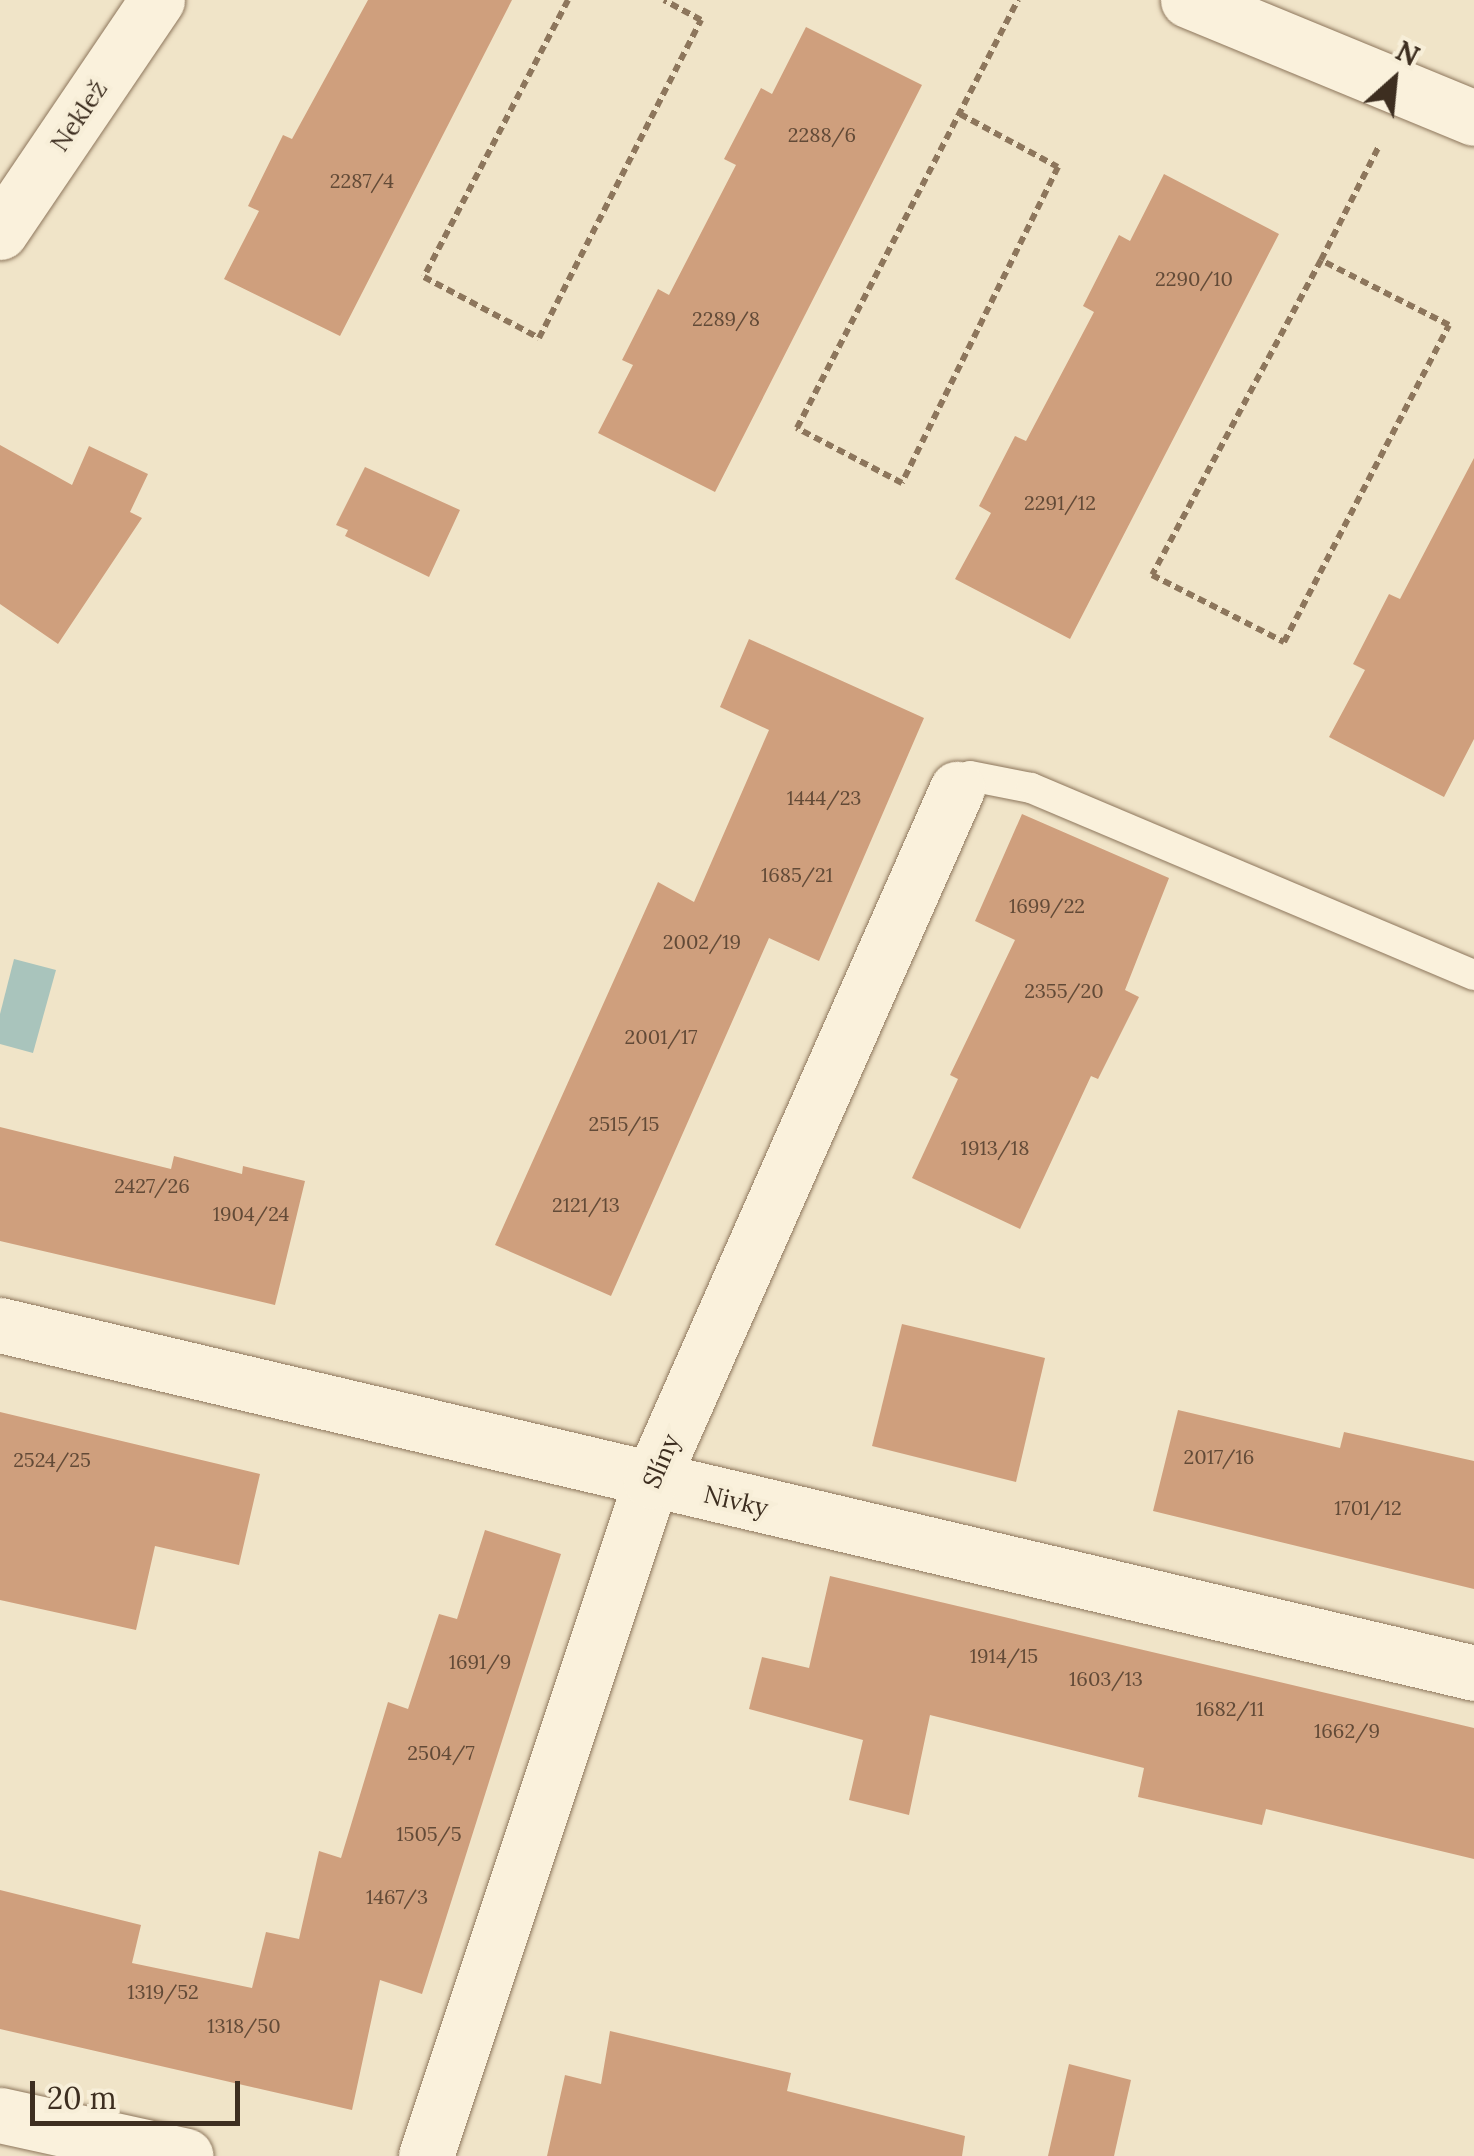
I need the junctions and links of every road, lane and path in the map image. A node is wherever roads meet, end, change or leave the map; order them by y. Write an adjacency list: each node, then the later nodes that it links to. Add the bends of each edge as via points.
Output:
1 (157, 0): 9 (street, Neklež)
2 (568, 0): 3 (path, via 424,278 539,338 701,20)
3 (664, 0)
4 (1018, 0): 6 (path)
5 (1188, 0): 7 (street)
6 (960, 114): 6 (path, via 1058,167 902,483 797,428)
7 (1474, 118)
8 (1385, 134): 10 (path)
9 (0, 232)
10 (1322, 260): 10 (path, via 1449,326 1284,642 1152,575)
11 (957, 789): 12 (lane, via 970,776 1031,788); 14 (street, Slíny)
12 (1474, 976)
13 (0, 1324): 14 (street, Nivky)
14 (651, 1481): 15 (street, Nivky); 18 (street, Slíny)
15 (1474, 1673)
16 (0, 2114): 17 (street)
17 (186, 2156)
18 (426, 2156)

